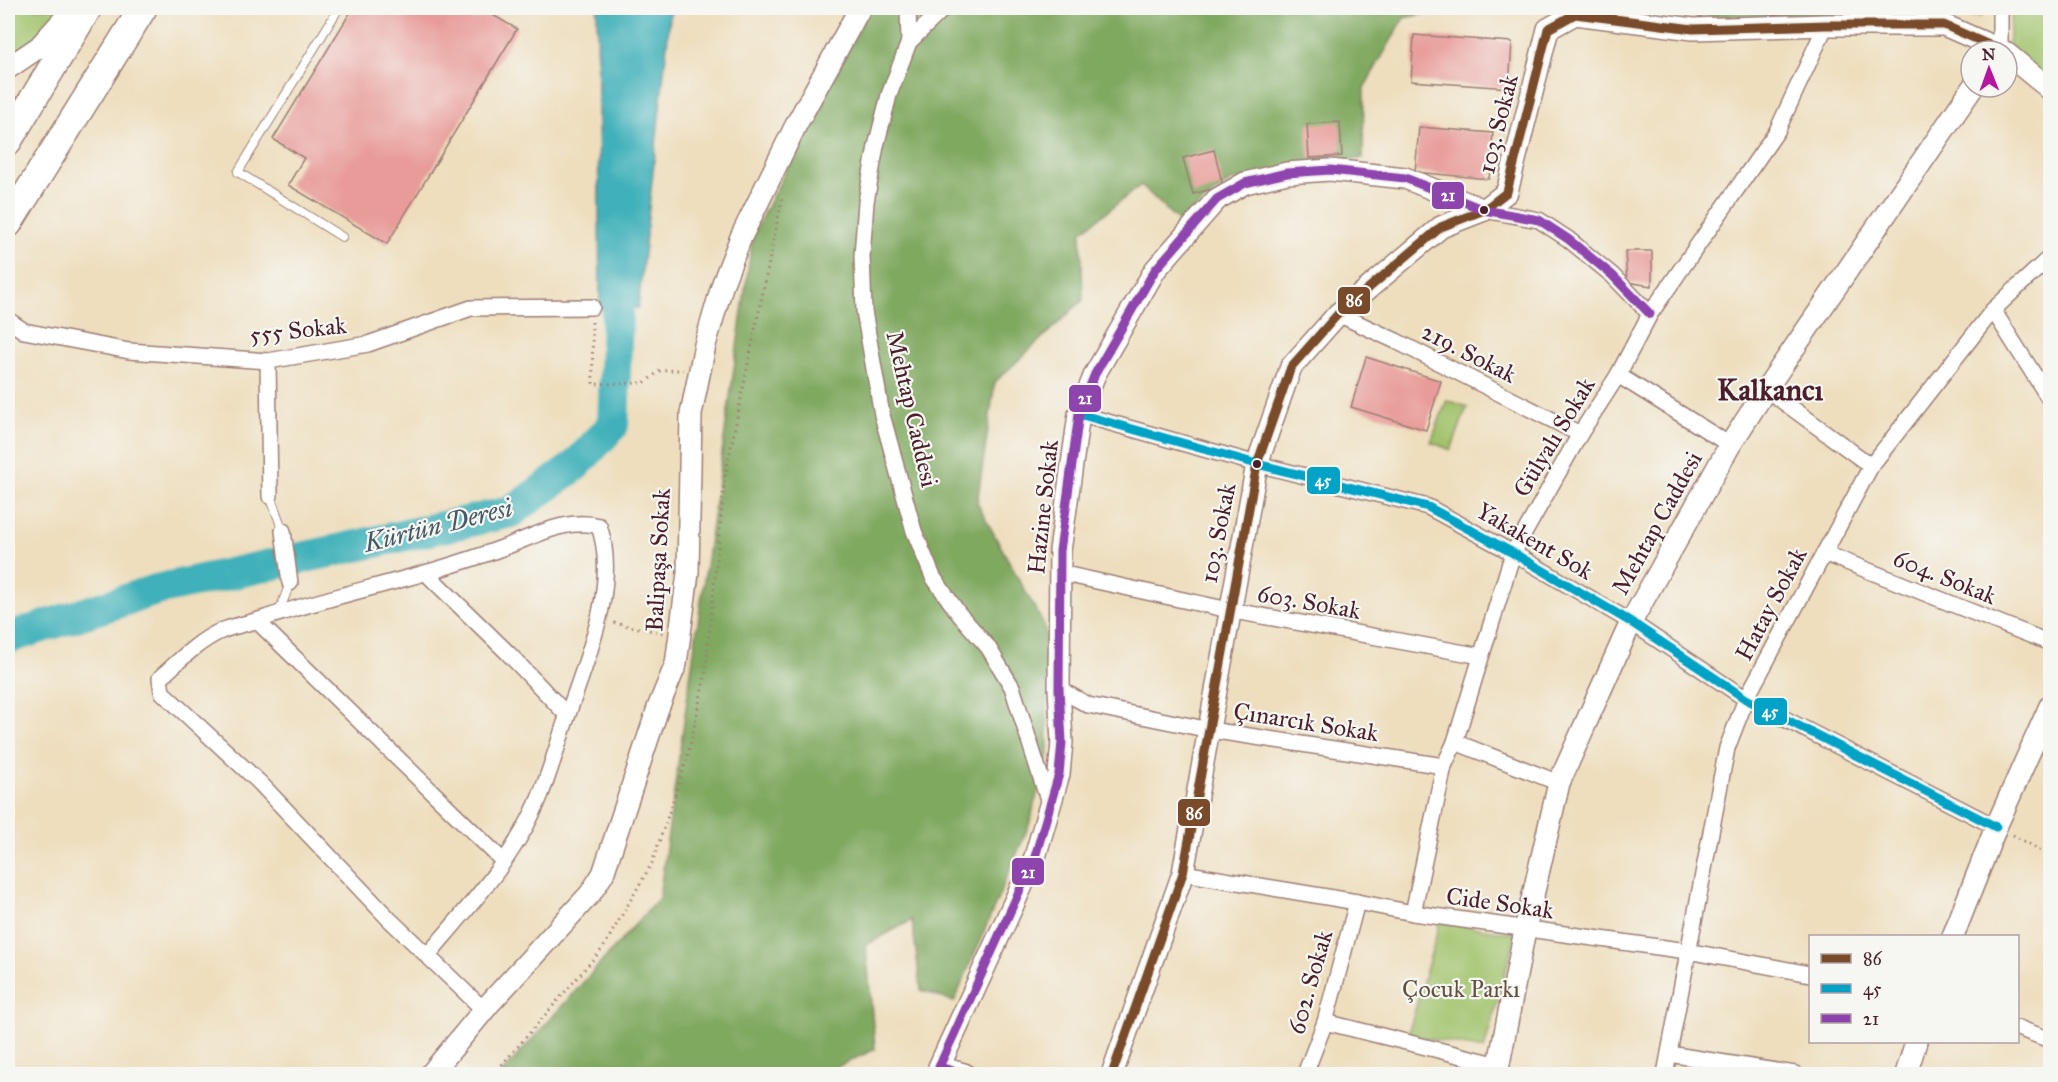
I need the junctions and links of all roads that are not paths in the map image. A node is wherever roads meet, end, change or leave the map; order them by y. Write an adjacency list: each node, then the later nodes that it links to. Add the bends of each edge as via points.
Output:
1 (74, 8): 14 (street, via 39,47)
2 (88, 8): 17 (highway)
3 (143, 8): 19 (highway)
4 (339, 8): 20 (lane, via 238,172)
5 (860, 8): 68 (street, Balipaşa Sokak, via 796,125 723,283 691,414 688,573 676,664 603,874 564,924)
6 (908, 8): 12 (street)
7 (944, 8): 12 (street, Mehtap Caddesi)
8 (2000, 8): 11 (street)
9 (1826, 25): 10 (street, via 1944,25); 18 (street, 103. Sokak, via 1693,29 1575,14 1548,29 1507,192); 25 (street, Gülyalı Sokak, via 1778,130)
10 (1975, 39)
11 (2001, 39)
12 (909, 42): 57 (street, Mehtap Caddesi, via 876,146 862,246 864,311 882,415 914,531 933,577 988,647 1012,687)
13 (2019, 64): 15 (street)
14 (8, 68)
15 (2050, 89)
16 (1965, 99): 29 (street, Mehtap Caddesi)
17 (8, 141)
18 (1484, 210): 24 (street, 103. Sokak, via 1441,226); 25 (street, Hazine Sokak, via 1539,220 1612,275); 31 (street, Hazine Sokak, via 1405,178 1330,170 1287,173 1245,183 1217,199 1155,270 1095,374)
19 (8, 224)
20 (342, 237)
21 (2050, 257): 23 (street, Hatay Sokak)
22 (592, 307): 27 (street, 555 Sokak, via 471,308 368,344)
23 (1993, 310): 30 (street); 35 (street, Hatay Sokak)
24 (1338, 314): 32 (street, 219. Sokak); 34 (street, 103. Sokak, via 1292,367)
25 (1650, 314): 28 (street, Gülyalı Sokak)
26 (8, 320): 27 (street, 555 Sokak, via 24,331 129,351)
27 (268, 361): 36 (street)
28 (1618, 375): 32 (street, Gülyalı Sokak); 33 (street)
29 (1766, 389): 33 (street, Mehtap Caddesi); 35 (street)
30 (2050, 400)
31 (1079, 414): 34 (street, Yakakent Sok); 41 (street, Hazine Sokak)
32 (1580, 434): 38 (street, Gülyalı Sokak)
33 (1730, 445): 46 (street, Mehtap Caddesi)
34 (1257, 464): 38 (street, Yakakent Sok, via 1428,507); 43 (street, 103. Sokak)
35 (1871, 466): 39 (street, Hatay Sokak)
36 (270, 496): 37 (lane)
37 (283, 531): 42 (street)
38 (1513, 553): 46 (street, Yakakent Sok); 48 (street, Gülyalı Sokak)
39 (1824, 553): 47 (street, 604. Sokak); 50 (street, Hatay Sokak)
40 (426, 573): 44 (street); 52 (street); 52 (street, via 559,527 584,522 598,526 603,538 604,578 595,633)
41 (1060, 573): 43 (street, 603. Sokak); 49 (street, Hazine Sokak)
42 (290, 583): 44 (lane)
43 (1229, 610): 48 (street, 603. Sokak); 53 (street, 103. Sokak)
44 (279, 614): 45 (street)
45 (257, 621): 59 (street); 66 (street, via 221,631 194,650 160,678 162,692 259,782)
46 (1631, 622): 50 (street, Yakakent Sok); 56 (street, Mehtap Caddesi)
47 (2050, 643)
48 (1481, 656): 54 (street, Gülyalı Sokak)
49 (1059, 689): 53 (street, Çınarcık Sokak, via 1088,705); 57 (street, Hazine Sokak, via 1062,742)
50 (1746, 699): 58 (street, Yakakent Sok); 65 (street, Hatay Sokak, via 1727,748)
51 (2050, 706): 58 (street)
52 (567, 715): 59 (street, via 534,810)
53 (1210, 730): 55 (street, Çınarcık Sokak); 60 (street, 103. Sokak)
54 (1455, 742): 55 (street, Gülyalı Sokak); 56 (street)
55 (1444, 766): 62 (street, Gülyalı Sokak)
56 (1559, 783): 63 (street, Mehtap Caddesi)
57 (1050, 806): 76 (street, Hazine Sokak, via 1035,856 939,1067)
58 (1996, 827): 64 (street)
59 (503, 861): 66 (street)
60 (1183, 873): 61 (street, Cide Sokak); 77 (street, 103. Sokak)
61 (1357, 902): 62 (street, Cide Sokak); 69 (street, 602. Sokak)
62 (1413, 913): 63 (street, Cide Sokak)
63 (1525, 930): 65 (street, Cide Sokak); 74 (street, Mehtap Caddesi)
64 (1953, 935)
65 (1687, 951): 67 (street, Cide Sokak); 73 (street, Hatay Sokak)
66 (427, 956): 68 (street)
67 (1809, 974)
68 (484, 1010): 75 (street, Balipaşa Sokak)
69 (1324, 1022): 74 (street); 78 (street, 602. Sokak)
70 (2019, 1028): 71 (street)
71 (2050, 1040)
72 (1915, 1043): 81 (street)
73 (1669, 1054): 79 (street, Hatay Sokak); 80 (street)
74 (1498, 1070)
75 (431, 1074)
76 (964, 1074)
77 (1112, 1074)
78 (1305, 1074)
79 (1665, 1074)
80 (1795, 1074)
81 (1906, 1074)

